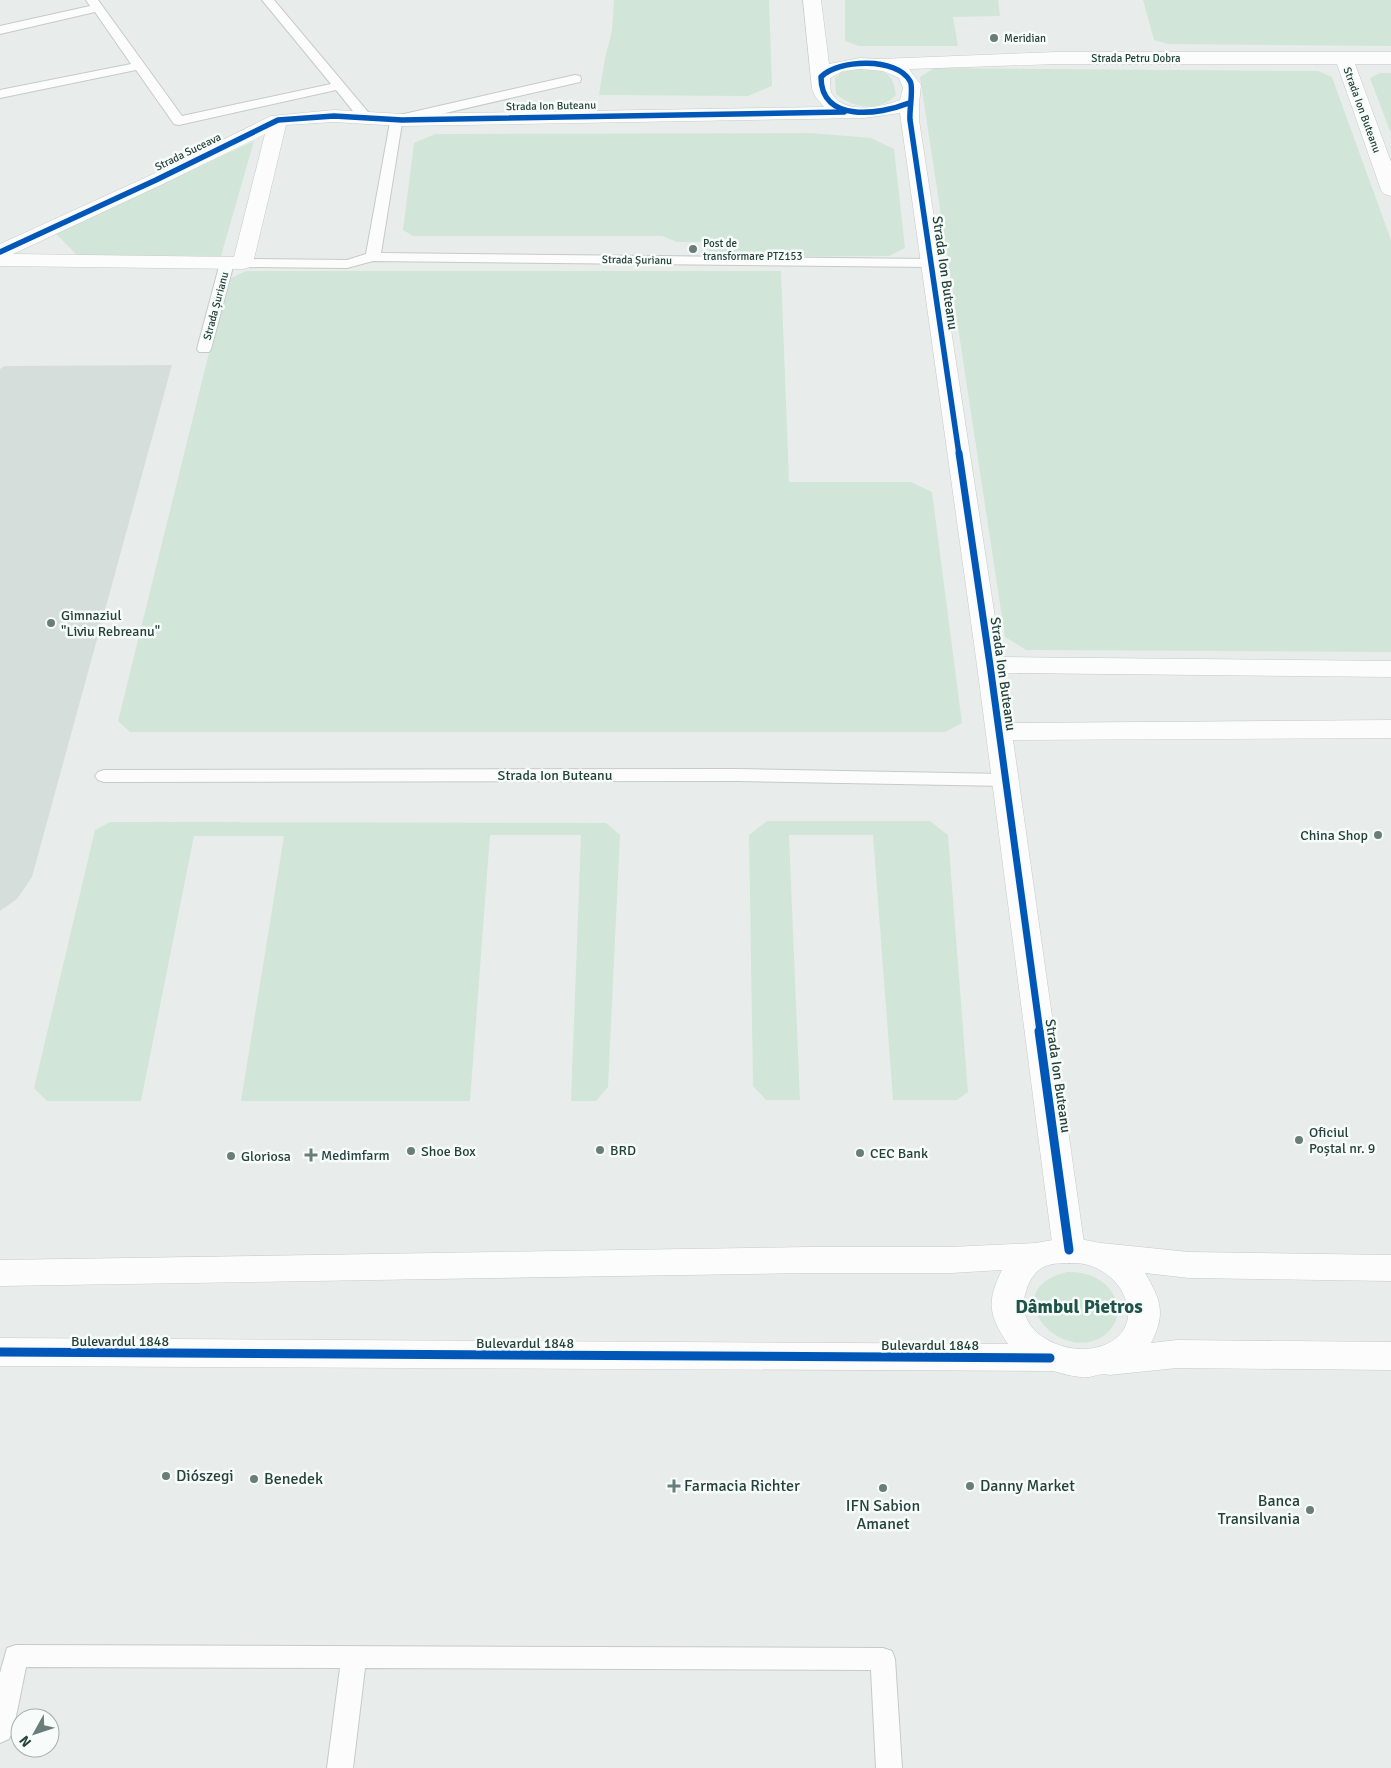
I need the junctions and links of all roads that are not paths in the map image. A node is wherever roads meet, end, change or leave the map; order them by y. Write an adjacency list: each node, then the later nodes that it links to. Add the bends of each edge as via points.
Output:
1 (268, 0): 11 (lane)
2 (812, 0): 9 (street, Strada Ion Buteanu)
3 (95, 4): 4 (lane); 8 (lane)
4 (0, 30)
5 (1344, 58): 6 (street, Strada Petru Dobra); 7 (street, Strada Petru Dobra, via 1056,58); 18 (street, Strada Ion Buteanu)
6 (1391, 58)
7 (882, 64): 9 (street, Strada Ion Buteanu, via 844,65 829,70); 13 (street, Strada Ion Buteanu, via 901,70 911,81)
8 (139, 66): 11 (lane, via 179,121); 12 (lane)
9 (821, 77): 14 (street, Strada Ion Buteanu, via 823,95 830,103)
10 (575, 79): 17 (lane, Strada Suceava)
11 (339, 86): 15 (lane)
12 (0, 94)
13 (909, 103): 14 (street, Strada Ion Buteanu, via 886,111); 23 (street, Strada Ion Buteanu)
14 (856, 112): 17 (street, Strada Ion Buteanu)
15 (362, 118): 16 (street, Strada Suceava, via 334,116); 17 (street, Strada Suceava)
16 (278, 120): 19 (street, Strada Suceava); 22 (street, Strada Șurianu)
17 (396, 120): 20 (lane)
18 (1391, 190)
19 (0, 252)
20 (373, 257): 22 (lane, Strada Șurianu, via 347,264); 23 (lane, Strada Șurianu)
21 (0, 260): 22 (street)
22 (235, 263): 24 (lane, Strada Șurianu)
23 (930, 263): 25 (street, Strada Ion Buteanu)
24 (204, 348)
25 (990, 666): 26 (street, Strada Ion Buteanu); 28 (street, Strada Ion Buteanu)
26 (1391, 669)
27 (1391, 729): 28 (street, Strada Ion Buteanu)
28 (999, 732): 30 (street, Strada Ion Buteanu)
29 (104, 776): 30 (lane, Strada Ion Buteanu, via 736,775)
30 (1005, 780): 31 (street, Strada Ion Buteanu)
31 (1083, 1252): 32 (street); 33 (street, via 1189,1265); 38 (street, via 1118,1265 1134,1280 1143,1300 1146,1320 1138,1338 1124,1353)
32 (1038, 1256): 34 (street, via 951,1260); 37 (street, via 1020,1267 1008,1289 1006,1308 1014,1328 1032,1347)
33 (1391, 1268)
34 (0, 1273)
35 (0, 1352): 37 (street, Bulevardul 1848)
36 (1391, 1356): 38 (street, via 1177,1354)
37 (1050, 1358): 38 (street, via 1076,1364)
38 (1102, 1362)
39 (354, 1658): 40 (lane, via 16,1656); 41 (lane); 42 (lane, via 883,1659)
40 (0, 1731)
41 (340, 1768)
42 (889, 1768)

